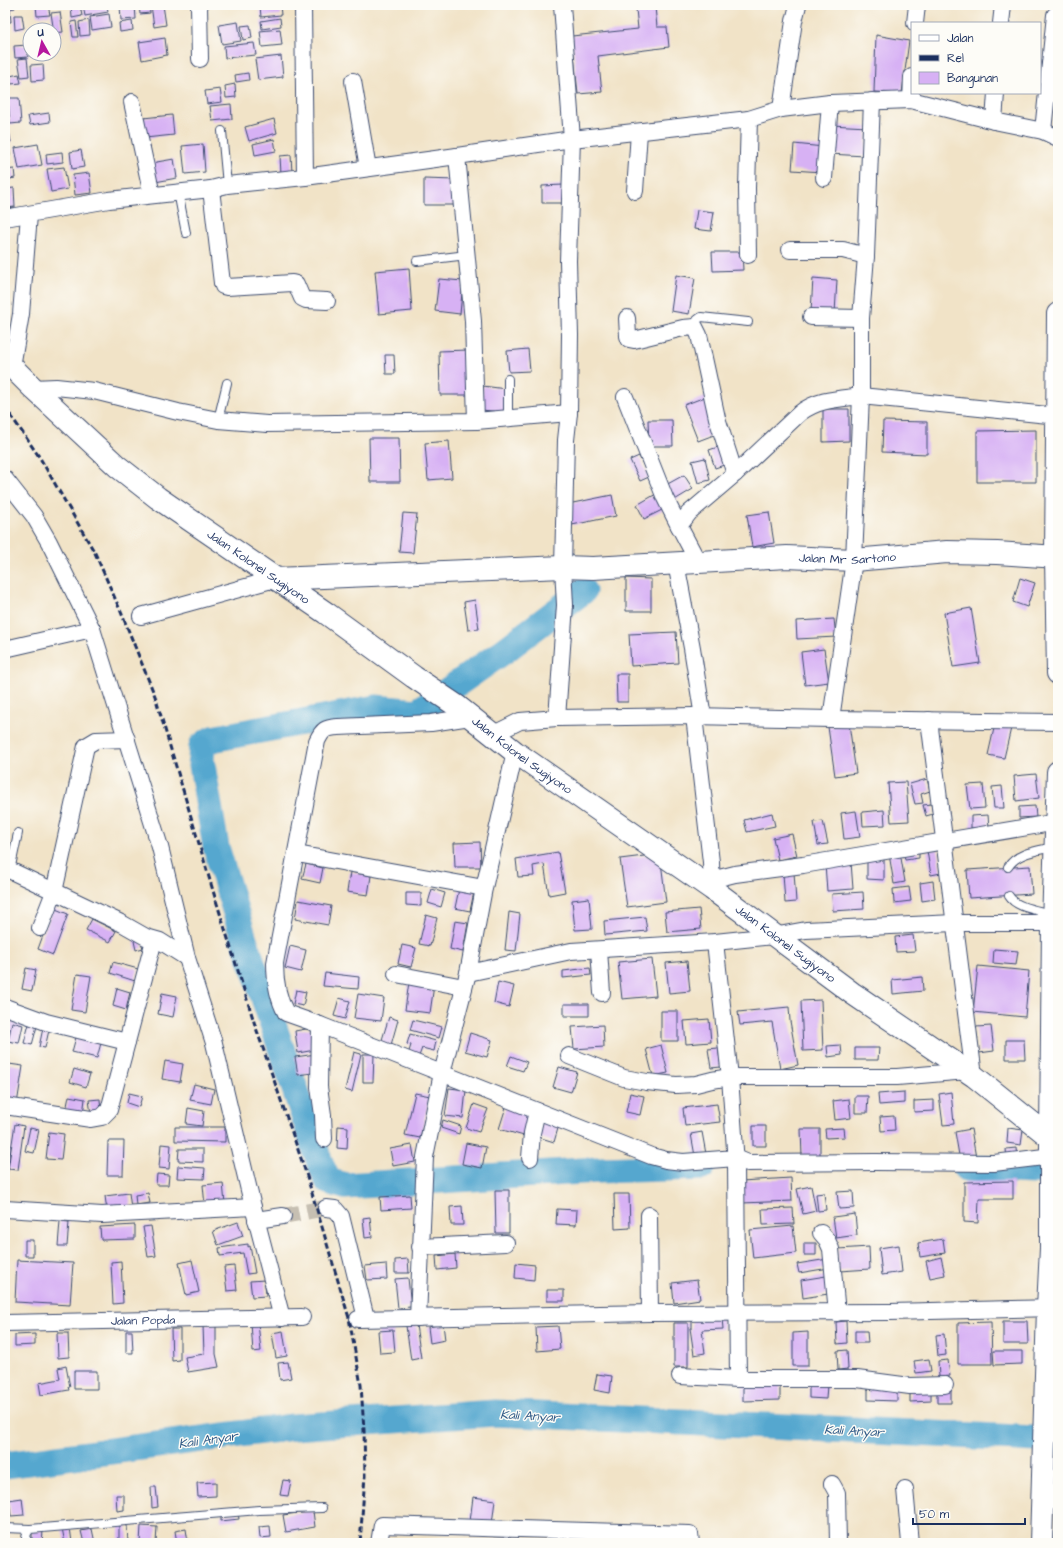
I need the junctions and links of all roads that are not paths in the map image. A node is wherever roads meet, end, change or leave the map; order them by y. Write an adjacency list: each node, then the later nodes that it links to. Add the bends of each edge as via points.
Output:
1 (199, 5): 10 (street)
2 (303, 5): 28 (street)
3 (562, 5): 24 (street)
4 (798, 5): 18 (street)
5 (917, 5): 8 (street)
6 (1003, 5): 9 (street)
7 (1055, 15): 22 (street)
8 (916, 22)
9 (1001, 22)
10 (200, 59)
11 (353, 81): 27 (street)
12 (911, 88): 14 (street)
13 (996, 94): 20 (street)
14 (910, 100): 15 (street); 20 (street)
15 (872, 101): 17 (street); 41 (street)
16 (132, 102): 34 (street)
17 (830, 103): 18 (street); 29 (street)
18 (781, 109): 19 (street)
19 (749, 119): 23 (street); 40 (street)
20 (994, 121): 22 (street)
21 (222, 131): 30 (lane)
22 (1043, 131): 25 (street)
23 (639, 132): 24 (street); 32 (street)
24 (582, 138): 26 (street); 56 (street, via 568,261)
25 (1058, 138)
26 (457, 156): 27 (street); 39 (street)
27 (368, 168): 28 (street)
28 (305, 177): 30 (street)
29 (824, 178)
30 (227, 185): 31 (street)
31 (211, 189): 33 (street); 43 (street, via 223,286 292,283 296,284 302,298)
32 (635, 190)
33 (178, 192): 34 (street); 37 (lane)
34 (144, 196): 35 (street)
35 (29, 215): 36 (street); 50 (street, via 21,314)
36 (5, 218)
37 (186, 233)
38 (790, 250): 41 (street, via 843,250)
39 (467, 255): 42 (lane); 60 (street, via 473,321)
40 (748, 255)
41 (866, 256): 47 (street)
42 (417, 261)
43 (327, 301)
44 (1058, 314): 57 (main road)
45 (810, 317): 47 (street)
46 (627, 318): 49 (street, via 628,336 634,340)
47 (861, 318): 54 (street)
48 (748, 322): 49 (lane, via 701,317 697,320)
49 (696, 327): 61 (street, via 717,418)
50 (9, 363): 53 (main road, Jalan Kolonel Sugiyono)
51 (508, 379): 58 (lane)
52 (226, 383): 59 (lane)
53 (33, 388): 59 (street, via 56,387 94,391); 69 (main road, Jalan Kolonel Sugiyono, via 117,466 158,498)
54 (861, 396): 57 (street); 61 (street, via 834,399 810,406); 65 (street)
55 (625, 397): 63 (street, via 665,498)
56 (569, 413): 58 (street); 68 (street, via 566,440)
57 (1057, 416): 64 (main road)
58 (508, 418): 60 (street)
59 (218, 420): 60 (street, via 280,425)
60 (476, 421)
61 (735, 474): 63 (street, via 689,513)
62 (5, 479): 71 (street, via 34,516)
63 (679, 526): 66 (street)
64 (1057, 557): 65 (main road, Jalan Mr Sartono, via 947,552); 73 (main road)
65 (854, 560): 66 (main road, Jalan Mr Sartono, via 787,557); 77 (street)
66 (698, 562): 67 (main road, Jalan Mr Sartono)
67 (676, 563): 68 (main road, Jalan Mr Sartono, via 593,568); 75 (street, via 692,648)
68 (563, 576): 69 (main road, Jalan Mr Sartono); 76 (street, via 565,605)
69 (275, 579): 70 (street); 74 (main road, Jalan Kolonel Sugiyono)
70 (141, 616)
71 (92, 629): 72 (street); 81 (street)
72 (5, 649)
73 (1058, 673)
74 (463, 711): 80 (main road, Jalan Kolonel Sugiyono); 88 (street, via 431,724 324,729 317,740)
75 (699, 717): 76 (street); 77 (street); 91 (street)
76 (557, 718): 80 (street)
77 (831, 719): 78 (street)
78 (929, 720): 79 (street); 86 (street)
79 (1058, 722)
80 (505, 728): 82 (main road, Jalan Kolonel Sugiyono)
81 (126, 739): 93 (street, via 96,740 86,746); 96 (street, via 160,847)
82 (516, 752): 91 (main road, Jalan Kolonel Sugiyono); 92 (street)
83 (1058, 772): 84 (main road)
84 (1057, 822): 86 (street); 87 (main road)
85 (18, 833): 90 (lane)
86 (944, 841): 91 (street, via 803,866 735,874); 97 (street)
87 (1056, 846): 89 (lane, via 1018,856); 95 (main road)
88 (297, 854): 92 (street); 108 (street, via 275,963 275,979 279,1001 286,1013)
89 (1008, 867)
90 (8, 869): 93 (street)
91 (711, 885): 99 (main road, Jalan Kolonel Sugiyono)
92 (484, 888): 105 (street)
93 (54, 892): 98 (street); 100 (street)
94 (1009, 896): 95 (lane, via 1018,904)
95 (1055, 918): 97 (street); 115 (main road)
96 (178, 922): 100 (street); 103 (street)
97 (954, 924): 99 (street, via 806,930); 112 (street)
98 (40, 928)
99 (773, 936): 101 (street); 112 (main road, Jalan Kolonel Sugiyono)
100 (157, 941): 103 (street); 109 (street)
101 (715, 942): 102 (street); 113 (street)
102 (599, 950): 105 (street, via 560,953); 106 (street)
103 (187, 958): 123 (street, via 214,1043)
104 (396, 974): 105 (street)
105 (466, 980): 111 (street)
106 (602, 993)
107 (5, 1007): 109 (street, via 46,1022)
108 (320, 1025): 111 (street); 117 (street, via 319,1087)
109 (126, 1042): 114 (street, via 109,1110 102,1117 91,1119)
110 (569, 1056): 113 (street, via 624,1078 647,1082 696,1084)
111 (442, 1073): 116 (street); 128 (street, via 424,1167)
112 (970, 1074): 113 (street, via 897,1077); 119 (main road, Jalan Kolonel Sugiyono)
113 (730, 1077): 120 (street)
114 (5, 1106)
115 (1055, 1108): 119 (main road)
116 (537, 1111): 118 (street); 120 (street, via 633,1150 666,1160)
117 (324, 1139)
118 (530, 1158)
119 (1051, 1160): 120 (street, via 994,1163); 129 (main road)
120 (736, 1161): 133 (street)
121 (326, 1208): 136 (street, via 335,1209 341,1216 362,1318)
122 (5, 1209): 123 (street, via 95,1214)
123 (255, 1214): 125 (street); 135 (street)
124 (649, 1215): 132 (street)
125 (284, 1216)
126 (820, 1232): 131 (street, via 831,1249)
127 (506, 1243): 128 (street)
128 (420, 1247): 136 (street)
129 (1055, 1248): 130 (main road)
130 (1053, 1308): 131 (street); 152 (main road, via 1047,1342)
131 (836, 1312): 133 (street)
132 (650, 1313): 133 (street); 136 (street)
133 (738, 1313): 139 (street)
134 (302, 1317): 135 (street, Jalan Popda)
135 (282, 1318): 137 (street, Jalan Popda)
136 (418, 1318)
137 (5, 1324)
138 (680, 1376): 139 (street)
139 (738, 1379): 140 (street, via 857,1379 910,1386)
140 (945, 1385)
141 (832, 1484): 150 (street, via 837,1493)
142 (905, 1489): 151 (street)
143 (322, 1508): 145 (lane, via 259,1510)
144 (5, 1528): 145 (lane)
145 (30, 1529): 147 (lane)
146 (570, 1536): 148 (street, via 382,1525); 149 (street, via 690,1534)
147 (25, 1543)
148 (379, 1543)
149 (691, 1543)
150 (838, 1543)
151 (910, 1543)
152 (1041, 1543)

